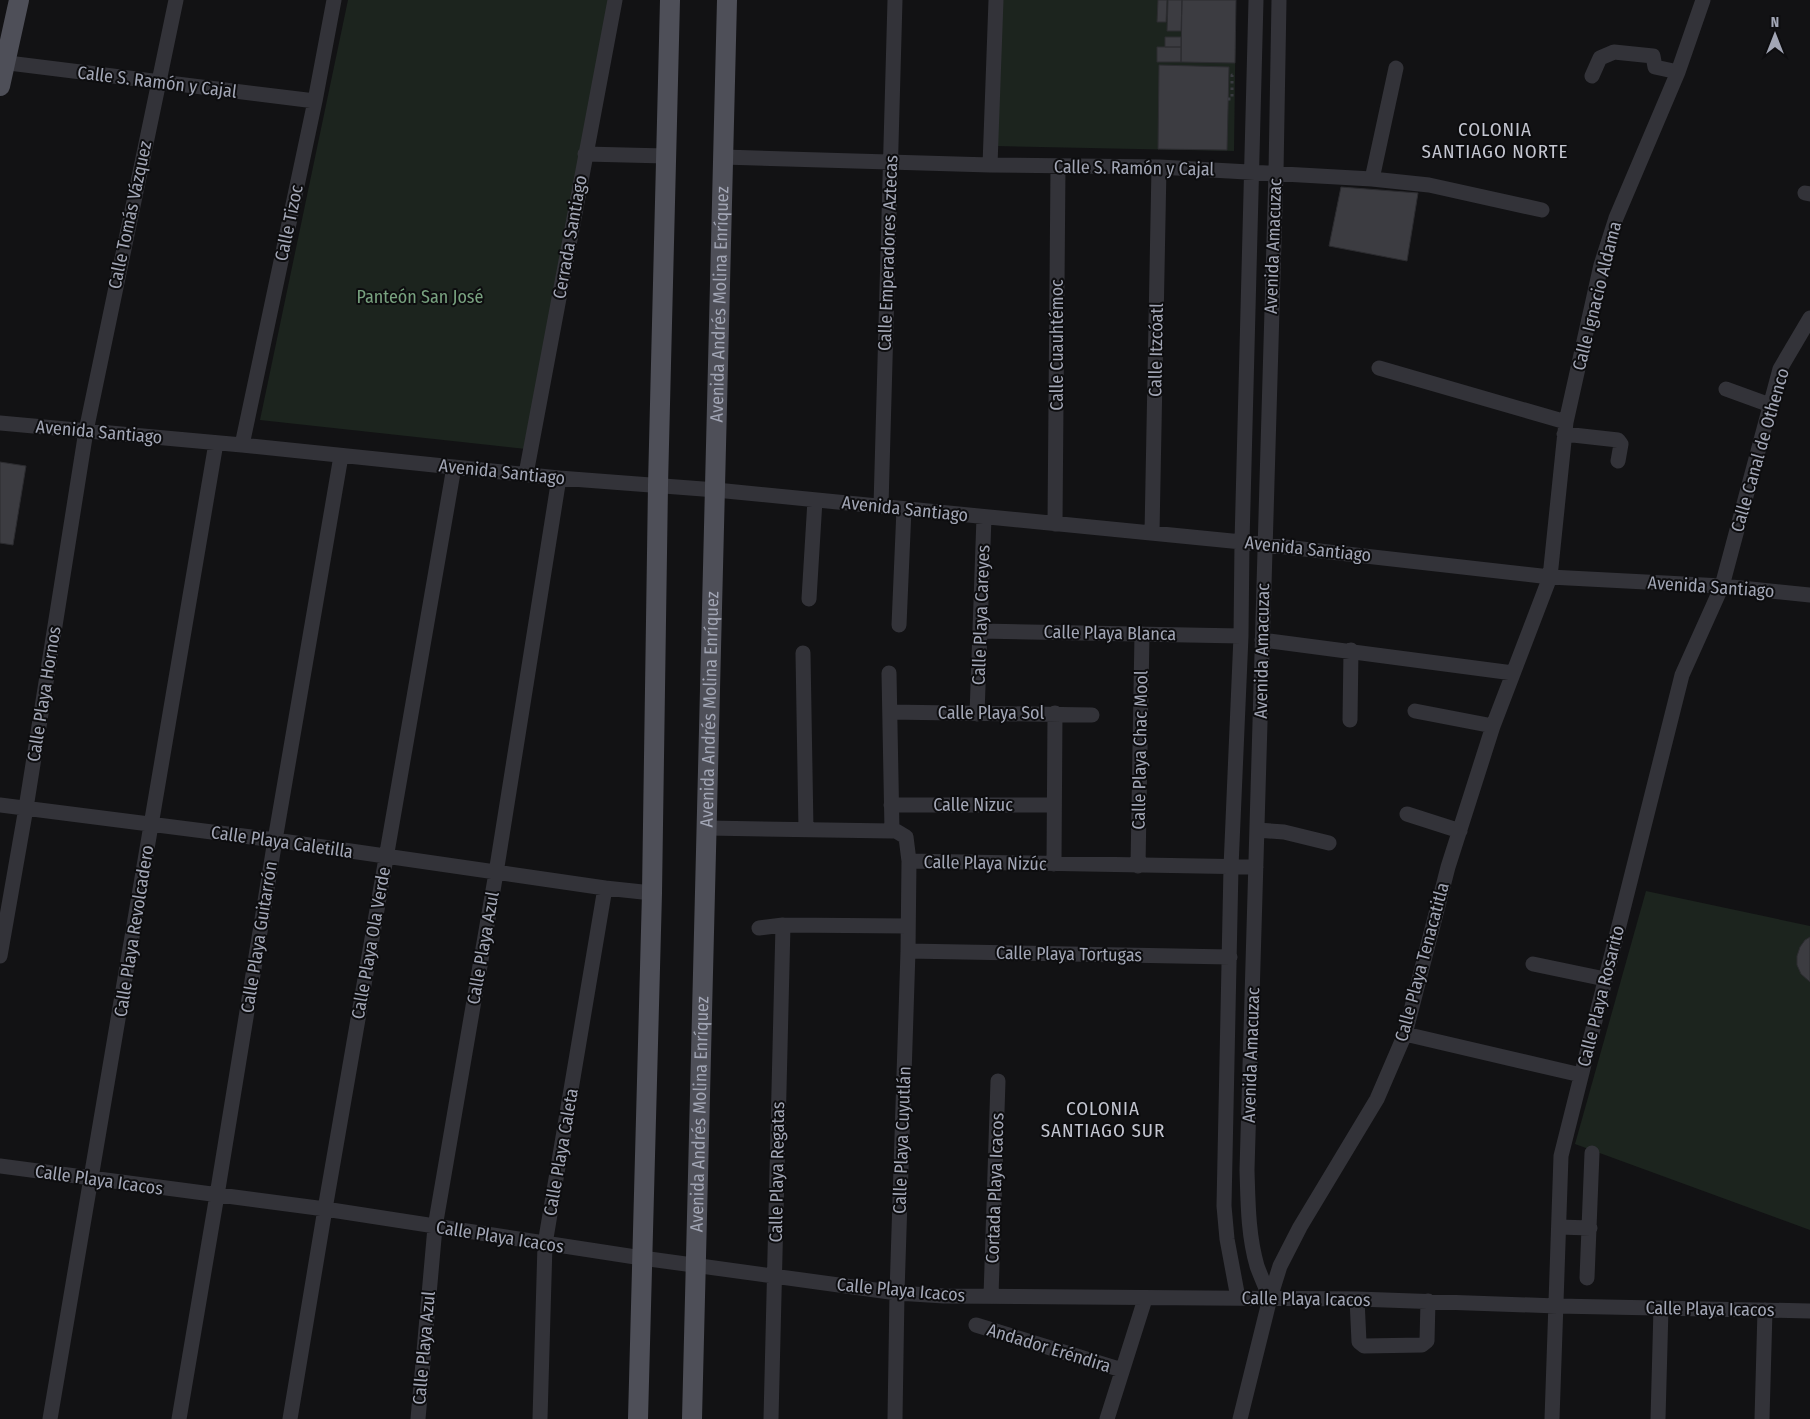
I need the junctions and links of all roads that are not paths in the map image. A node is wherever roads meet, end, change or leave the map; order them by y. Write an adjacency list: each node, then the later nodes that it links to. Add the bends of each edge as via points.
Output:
1 (19, 0): 12 (main road)
2 (176, 0): 16 (street, Calle Tomás Vázquez)
3 (334, 0): 18 (street, Calle Tizoc)
4 (614, 0): 19 (street, Cerrada Santiago)
5 (670, 0): 20 (main road)
6 (727, 0): 21 (main road, Avenida Andrés Molina Enríquez)
7 (895, 0): 22 (street, Calle Emperadores Aztecas)
8 (996, 0): 23 (street)
9 (1256, 0): 26 (street, Avenida Amacuzac)
10 (1279, 0): 27 (street, Avenida Amacuzac)
11 (1703, 0): 14 (street, Calle Ignacio Aldama)
12 (2, 62): 16 (street, Calle S. Ramón y Cajal); 17 (main road)
13 (1396, 68): 28 (street)
14 (1678, 72): 15 (street, via 1655,66 1652,56 1614,52 1600,58); 35 (street, Calle Ignacio Aldama, via 1616,218 1601,265)
15 (1592, 76)
16 (158, 82): 18 (street, Calle S. Ramón y Cajal); 36 (street, Calle Tomás Vázquez)
17 (0, 86)
18 (315, 101): 38 (street, Calle Tizoc)
19 (585, 154): 20 (street); 42 (street, Cerrada Santiago)
20 (666, 156): 44 (main road)
21 (723, 157): 22 (street, Calle S. Ramón y Cajal); 45 (main road, Avenida Andrés Molina Enríquez)
22 (891, 162): 23 (street, Calle S. Ramón y Cajal); 47 (street, Calle Emperadores Aztecas)
23 (990, 166): 24 (street, Calle S. Ramón y Cajal)
24 (1058, 166): 25 (street, Calle S. Ramón y Cajal); 50 (street, Calle Cuauhtémoc)
25 (1160, 167): 26 (street, Calle S. Ramón y Cajal); 51 (street, Calle Itzcóatl)
26 (1252, 172): 27 (street, Calle S. Ramón y Cajal); 52 (street, Avenida Amacuzac)
27 (1276, 172): 28 (street, Calle S. Ramón y Cajal); 53 (street, Avenida Amacuzac)
28 (1372, 178): 29 (street, Calle S. Ramón y Cajal, via 1429,185)
29 (1542, 210)
30 (1810, 318): 33 (street, Calle Canal de Othenco, via 1780,369)
31 (1379, 368): 35 (street)
32 (1726, 390): 33 (street)
33 (1770, 405): 55 (street, Calle Canal de Othenco)
34 (0, 423): 36 (street, Avenida Santiago)
35 (1565, 428): 40 (street, via 1618,440 1621,444); 54 (street, Calle Ignacio Aldama)
36 (86, 431): 37 (street, Avenida Santiago); 77 (street, Calle Playa Hornos)
37 (216, 443): 38 (street, Avenida Santiago); 79 (street, Calle Playa Revolcadero)
38 (242, 445): 39 (street, Avenida Santiago)
39 (341, 456): 41 (street, Avenida Santiago); 85 (street, Calle Playa Guitarrón)
40 (1618, 461)
41 (454, 467): 42 (street, Avenida Santiago); 87 (street, Calle Playa Ola Verde)
42 (526, 474): 43 (street, Avenida Santiago)
43 (559, 478): 44 (street, Avenida Santiago); 93 (street, Calle Playa Azul)
44 (658, 485): 45 (street, Avenida Santiago); 95 (main road)
45 (716, 490): 46 (street, Avenida Santiago); 80 (main road, Avenida Andrés Molina Enríquez)
46 (815, 500): 47 (street, Avenida Santiago); 57 (street)
47 (881, 506): 48 (street, Avenida Santiago)
48 (904, 508): 49 (street, Avenida Santiago); 58 (street)
49 (984, 517): 50 (street, Avenida Santiago); 59 (street, Calle Playa Careyes)
50 (1055, 524): 51 (street, Avenida Santiago)
51 (1152, 533): 52 (street, Avenida Santiago)
52 (1242, 542): 53 (street, Avenida Santiago); 61 (street, Avenida Amacuzac)
53 (1264, 544): 54 (street, Avenida Santiago); 62 (street, Avenida Amacuzac)
54 (1550, 576): 55 (street, Avenida Santiago); 66 (street, Calle Playa Tenacatitla)
55 (1722, 586): 56 (street, Avenida Santiago); 103 (street, Calle Playa Rosarito, via 1682,675)
56 (1810, 594)
57 (809, 599)
58 (900, 626)
59 (980, 631): 60 (street, Calle Playa Blanca); 70 (street, Calle Playa Careyes)
60 (1142, 634): 61 (street, Calle Playa Blanca); 90 (street, Calle Playa Chac Mool)
61 (1240, 636): 91 (street, Avenida Amacuzac)
62 (1262, 640): 63 (street); 82 (street, Avenida Amacuzac)
63 (1351, 650): 66 (street); 72 (street)
64 (803, 652): 81 (street)
65 (889, 673): 68 (street)
66 (1513, 673): 73 (street, Calle Playa Tenacatitla)
67 (1415, 711): 73 (street)
68 (890, 712): 70 (street, Calle Playa Sol); 75 (street)
69 (1055, 713): 70 (street, Calle Playa Sol); 71 (street, Calle Playa Sol); 76 (street)
70 (977, 714)
71 (1092, 714)
72 (1350, 720)
73 (1493, 726): 84 (street, Calle Playa Tenacatitla)
74 (0, 805): 77 (street, Calle Playa Caletilla)
75 (891, 805): 76 (street, Calle Nizuc); 83 (street)
76 (1054, 805): 89 (street)
77 (26, 808): 79 (street, Calle Playa Caletilla); 100 (street, Calle Playa Hornos)
78 (1407, 814): 84 (street)
79 (151, 823): 85 (street, Calle Playa Caletilla); 109 (street, Calle Playa Revolcadero)
80 (707, 828): 81 (street); 117 (main road, Avenida Andrés Molina Enríquez)
81 (806, 830): 83 (street)
82 (1257, 830): 86 (street, via 1284,832); 92 (street, Avenida Amacuzac)
83 (892, 831): 88 (street, Calle Playa Nizúc, via 906,837)
84 (1460, 831): 104 (street, Calle Playa Tenacatitla)
85 (275, 840): 87 (street, Calle Playa Caletilla); 110 (street, Calle Playa Guitarrón)
86 (1329, 843)
87 (386, 857): 93 (street, Calle Playa Caletilla); 111 (street, Calle Playa Ola Verde)
88 (909, 861): 89 (street, Calle Playa Nizúc); 97 (street, Calle Playa Cuyutlán)
89 (1054, 864): 90 (street, Calle Playa Nizúc)
90 (1138, 866): 91 (street, Calle Playa Nizúc)
91 (1231, 867): 92 (street, Calle Playa Nizúc); 101 (street, Avenida Amacuzac)
92 (1256, 867): 123 (street, Avenida Amacuzac, via 1248,1204 1257,1266)
93 (496, 873): 94 (street, Calle Playa Caletilla); 112 (street, Calle Playa Azul)
94 (605, 888): 95 (street, Calle Playa Caletilla); 115 (street, Calle Playa Caleta)
95 (652, 893): 116 (main road)
96 (783, 925): 97 (street); 98 (street); 118 (street, Calle Playa Regatas)
97 (908, 926): 99 (street, Calle Playa Cuyutlán)
98 (759, 928)
99 (908, 951): 101 (street, Calle Playa Tortugas); 120 (street, Calle Playa Cuyutlán)
100 (0, 956)
101 (1230, 956): 122 (street, Avenida Amacuzac, via 1224,1206)
102 (1533, 964): 103 (street)
103 (1605, 979): 105 (street, Calle Playa Rosarito)
104 (1405, 1034): 105 (street); 123 (street, Calle Playa Tenacatitla, via 1377,1099 1280,1266)
105 (1581, 1074): 113 (street, Calle Playa Rosarito, via 1561,1156)
106 (998, 1080): 121 (street, Cortada Playa Icacos)
107 (1592, 1153): 114 (street)
108 (0, 1166): 109 (street, Calle Playa Icacos)
109 (92, 1180): 110 (street, Calle Playa Icacos); 133 (street, Calle Playa Revolcadero)
110 (217, 1195): 111 (street, Calle Playa Icacos); 134 (street, Calle Playa Guitarrón)
111 (324, 1209): 112 (street, Calle Playa Icacos); 135 (street, Calle Playa Ola Verde)
112 (434, 1227): 115 (street, Calle Playa Icacos); 136 (street, Calle Playa Azul)
113 (1559, 1227): 114 (street); 127 (street, Calle Playa Rosarito)
114 (1590, 1228): 119 (street)
115 (545, 1244): 116 (street, Calle Playa Icacos); 137 (street, Calle Playa Caleta)
116 (642, 1258): 117 (street, Calle Playa Icacos); 138 (main road)
117 (696, 1266): 118 (street, Calle Playa Icacos); 139 (main road, Avenida Andrés Molina Enríquez)
118 (775, 1276): 120 (street, Calle Playa Icacos); 140 (street, Calle Playa Regatas)
119 (1587, 1278)
120 (897, 1292): 121 (street, Calle Playa Icacos); 141 (street, Calle Playa Cuyutlán)
121 (991, 1296): 124 (street, Calle Playa Icacos)
122 (1238, 1298): 123 (street, Calle Playa Icacos); 124 (street, Calle Playa Icacos)
123 (1270, 1298): 125 (street, Calle Playa Icacos); 143 (street, Calle Playa Tenacatitla)
124 (1145, 1299): 132 (street)
125 (1357, 1299): 126 (street, Calle Playa Icacos); 126 (street, via 1359,1342 1364,1346 1422,1345 1427,1341)
126 (1428, 1301): 127 (street, Calle Playa Icacos)
127 (1557, 1306): 128 (street, Calle Playa Icacos); 144 (street, Calle Playa Rosarito)
128 (1661, 1308): 129 (street, Calle Playa Icacos); 145 (street)
129 (1765, 1310): 130 (street, Calle Playa Icacos); 146 (street)
130 (1810, 1311)
131 (976, 1325): 132 (street, Andador Eréndira)
132 (1122, 1370): 142 (street)
133 (50, 1419)
134 (179, 1419)
135 (290, 1419)
136 (418, 1419)
137 (540, 1419)
138 (640, 1419)
139 (692, 1419)
140 (772, 1419)
141 (895, 1419)
142 (1107, 1419)
143 (1240, 1419)
144 (1552, 1419)
145 (1658, 1419)
146 (1762, 1419)

